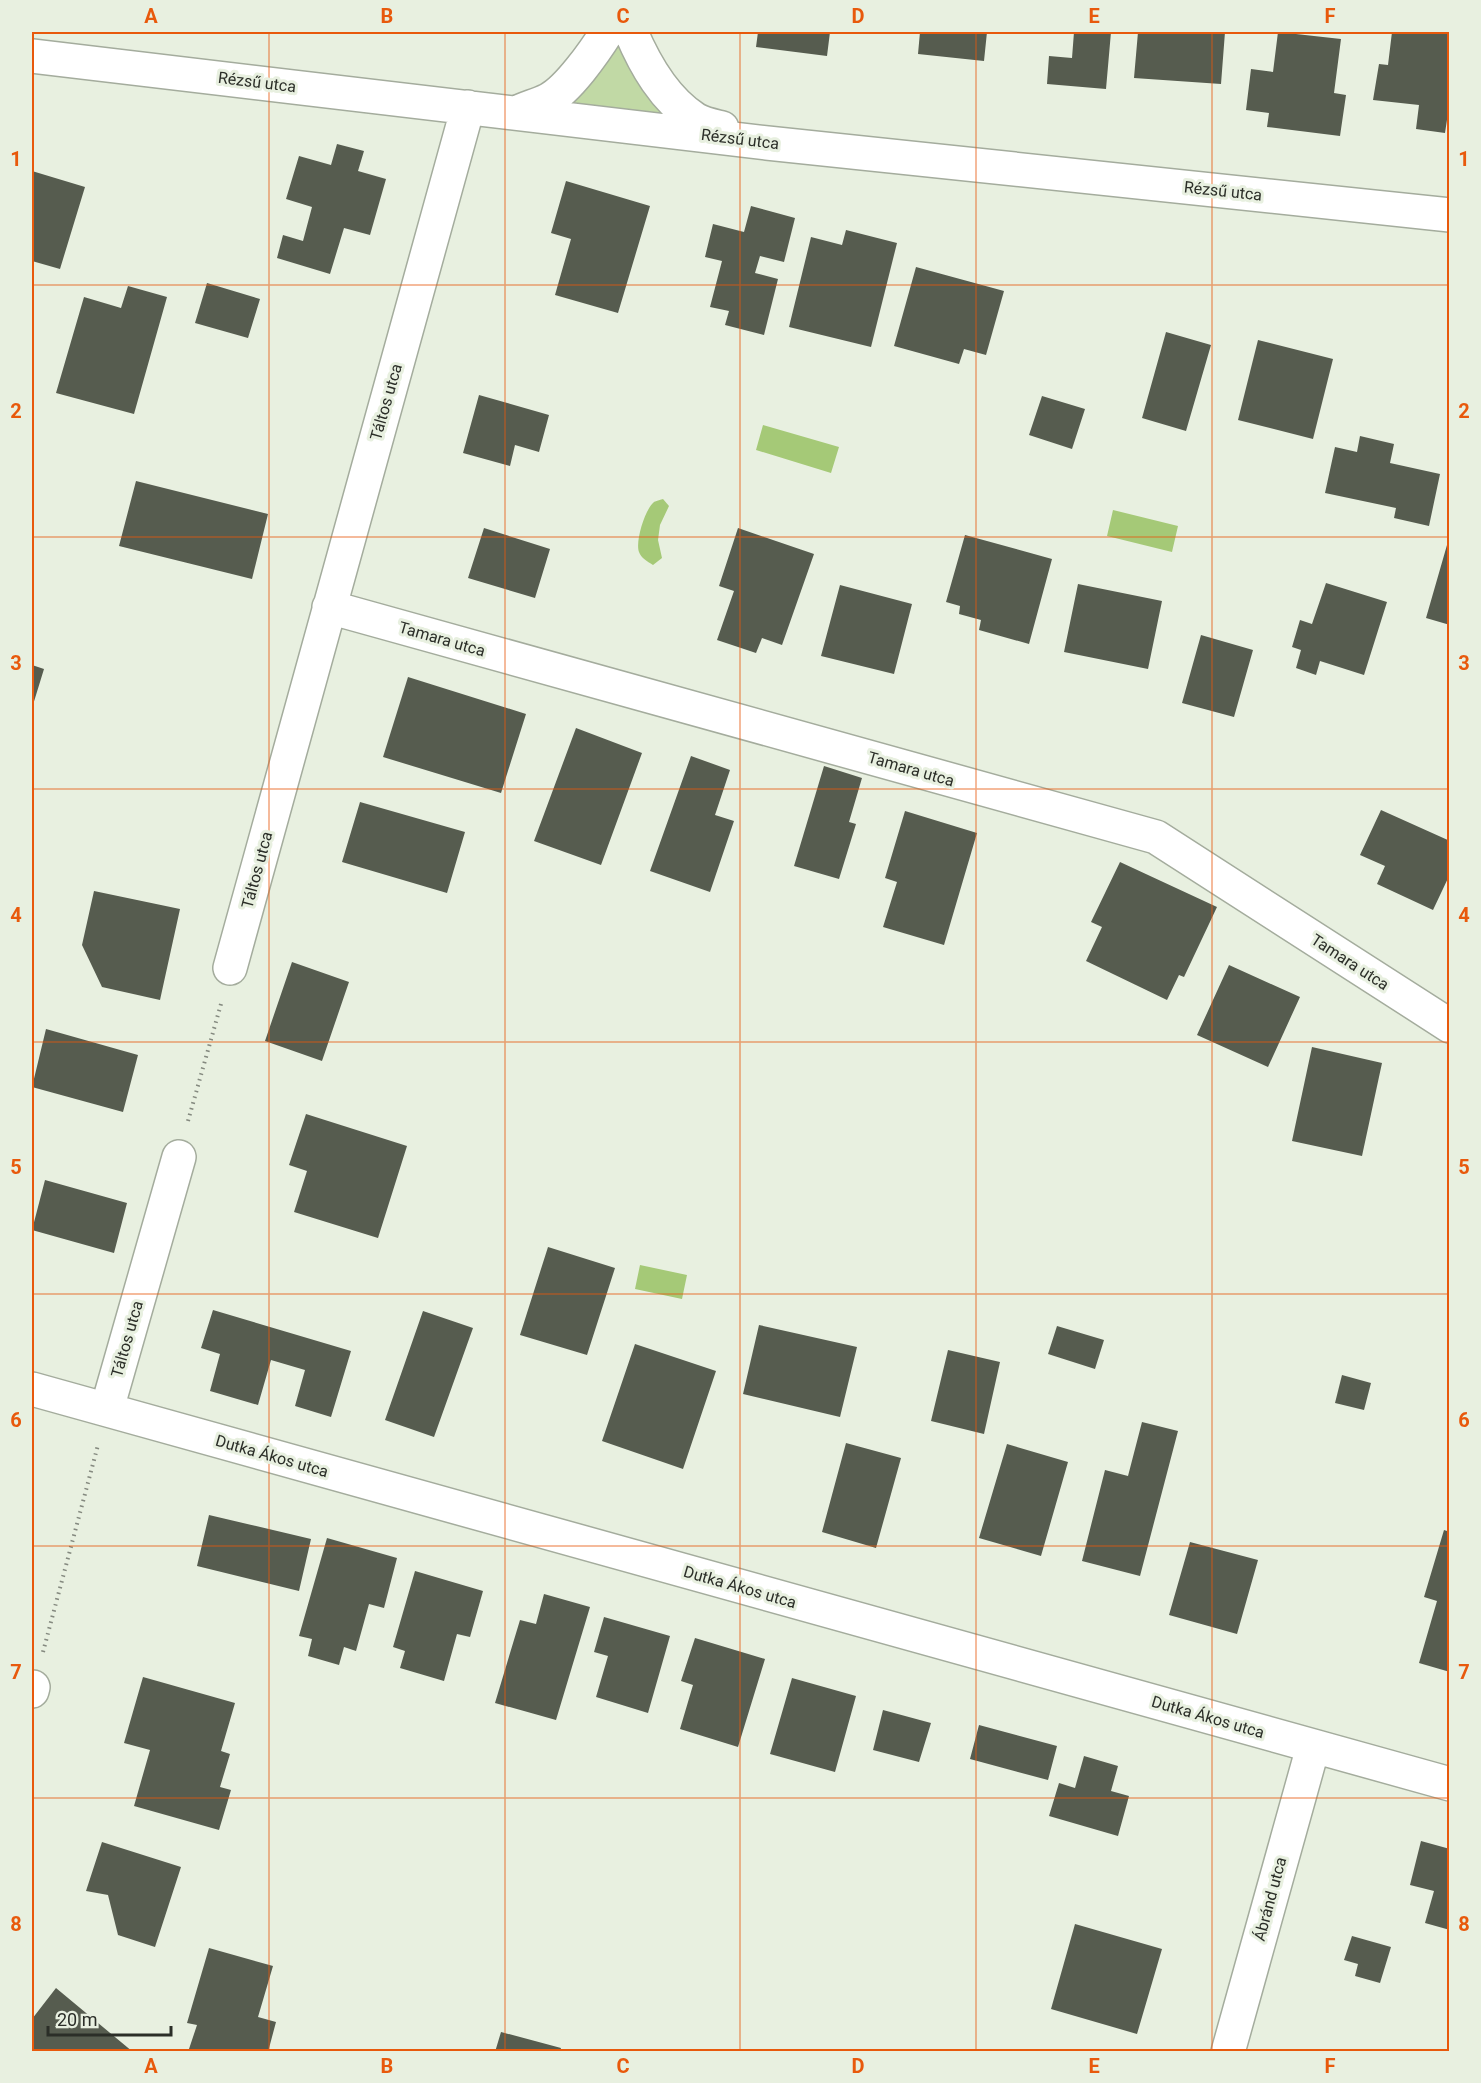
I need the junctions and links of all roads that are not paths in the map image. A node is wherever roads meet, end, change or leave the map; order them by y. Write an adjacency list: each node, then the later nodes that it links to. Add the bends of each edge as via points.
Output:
1 (607, 32): 5 (street, via 563,87 549,99)
2 (631, 32): 6 (street, via 667,95 697,120)
3 (32, 56): 4 (street, Rézsű utca)
4 (468, 107): 5 (street, Rézsű utca); 8 (street, Táltos utca)
5 (516, 112): 6 (street, Rézsű utca)
6 (767, 143): 7 (street, Rézsű utca)
7 (1449, 215)
8 (329, 607): 9 (street, Táltos utca); 10 (street, Tamara utca, via 1156,837)
9 (230, 968)
10 (1449, 1026)
11 (178, 1157): 13 (street, Táltos utca)
12 (32, 1389): 13 (street, Dutka Ákos utca)
13 (107, 1409): 14 (street, Dutka Ákos utca)
14 (1313, 1747): 15 (street, Dutka Ákos utca); 16 (street, Ábránd utca)
15 (1449, 1784)
16 (1228, 2052)

